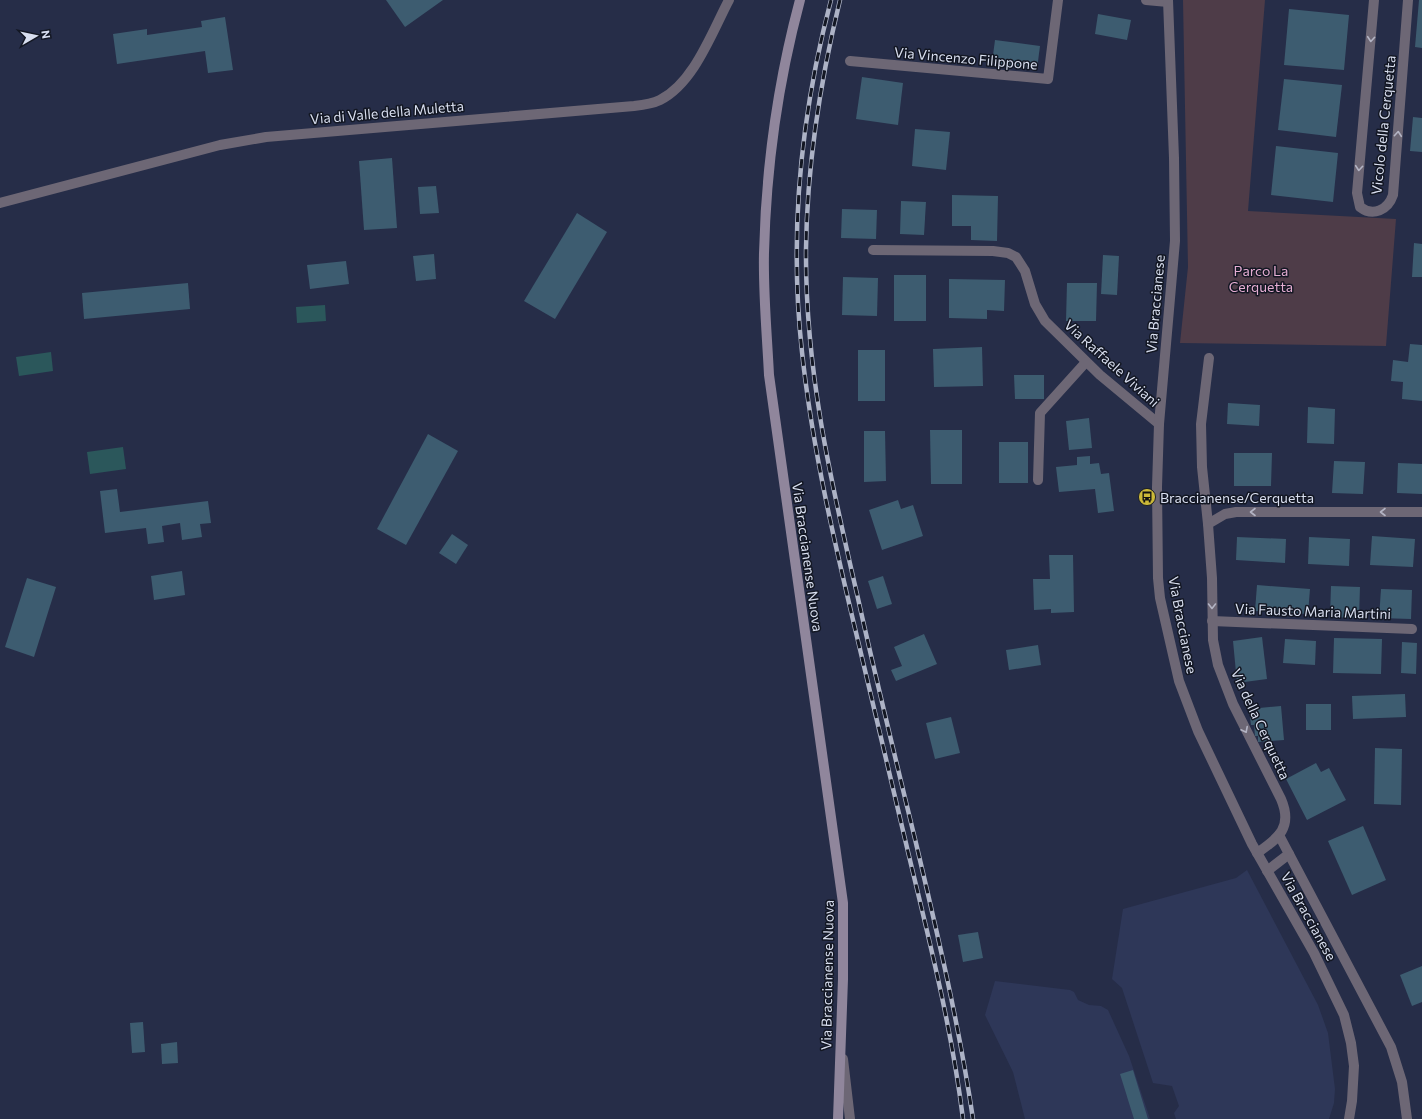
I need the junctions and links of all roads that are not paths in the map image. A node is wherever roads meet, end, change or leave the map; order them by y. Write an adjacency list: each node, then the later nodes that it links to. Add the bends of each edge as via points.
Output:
1 (729, 0): 9 (street, Via di Valle della Muletta, via 688,75 671,93 654,102 634,106 258,138 205,149)
2 (800, 0): 23 (main road, Via Braccianense Nuova, via 774,127 766,209 765,303 768,375 843,902)
3 (1058, 0): 8 (street, Via Vincenzo Filippone, via 1048,79)
4 (1146, 0): 7 (street)
5 (1374, 0): 6 (street, Vicolo della Cerquetta, one-way to 6, via 1356,193 1360,207 1371,212 1386,208 1393,195)
6 (1408, 0)
7 (1168, 1): 13 (street, Via Braccianese, via 1175,241)
8 (850, 61)
9 (0, 203)
10 (873, 250): 12 (street, Via Raffaele Viviani, via 993,251 1012,255 1021,264 1033,300 1045,320)
11 (1209, 358): 16 (street, via 1201,424 1202,467)
12 (1086, 362): 13 (street, Via Raffaele Viviani); 14 (street, via 1040,413)
13 (1159, 424): 20 (street, Via Braccianese, via 1158,578 1172,656 1187,706)
14 (1038, 480)
15 (1422, 512): 16 (street, one-way to 16, via 1236,512 1224,514)
16 (1208, 524): 17 (street, Via della Cerquetta, one-way to 17)
17 (1212, 621): 18 (street, Via Fausto Maria Martini); 19 (street, Via della Cerquetta, one-way to 19, via 1215,652 1225,685 1283,803 1286,817)
18 (1412, 629)
19 (1279, 836): 20 (street); 21 (street)
20 (1257, 853): 22 (street, Via Braccianese)
21 (1289, 854): 22 (street); 29 (street, via 1391,1047 1402,1082)
22 (1267, 871): 24 (street, Via Braccianese, via 1314,953 1344,1015 1353,1054)
23 (841, 1034): 25 (main road, Via Braccianense Nuova); 26 (street)
24 (1352, 1101): 27 (street); 28 (street, Via Braccianese)
25 (838, 1119)
26 (850, 1119)
27 (1345, 1119)
28 (1349, 1119)
29 (1407, 1119)

